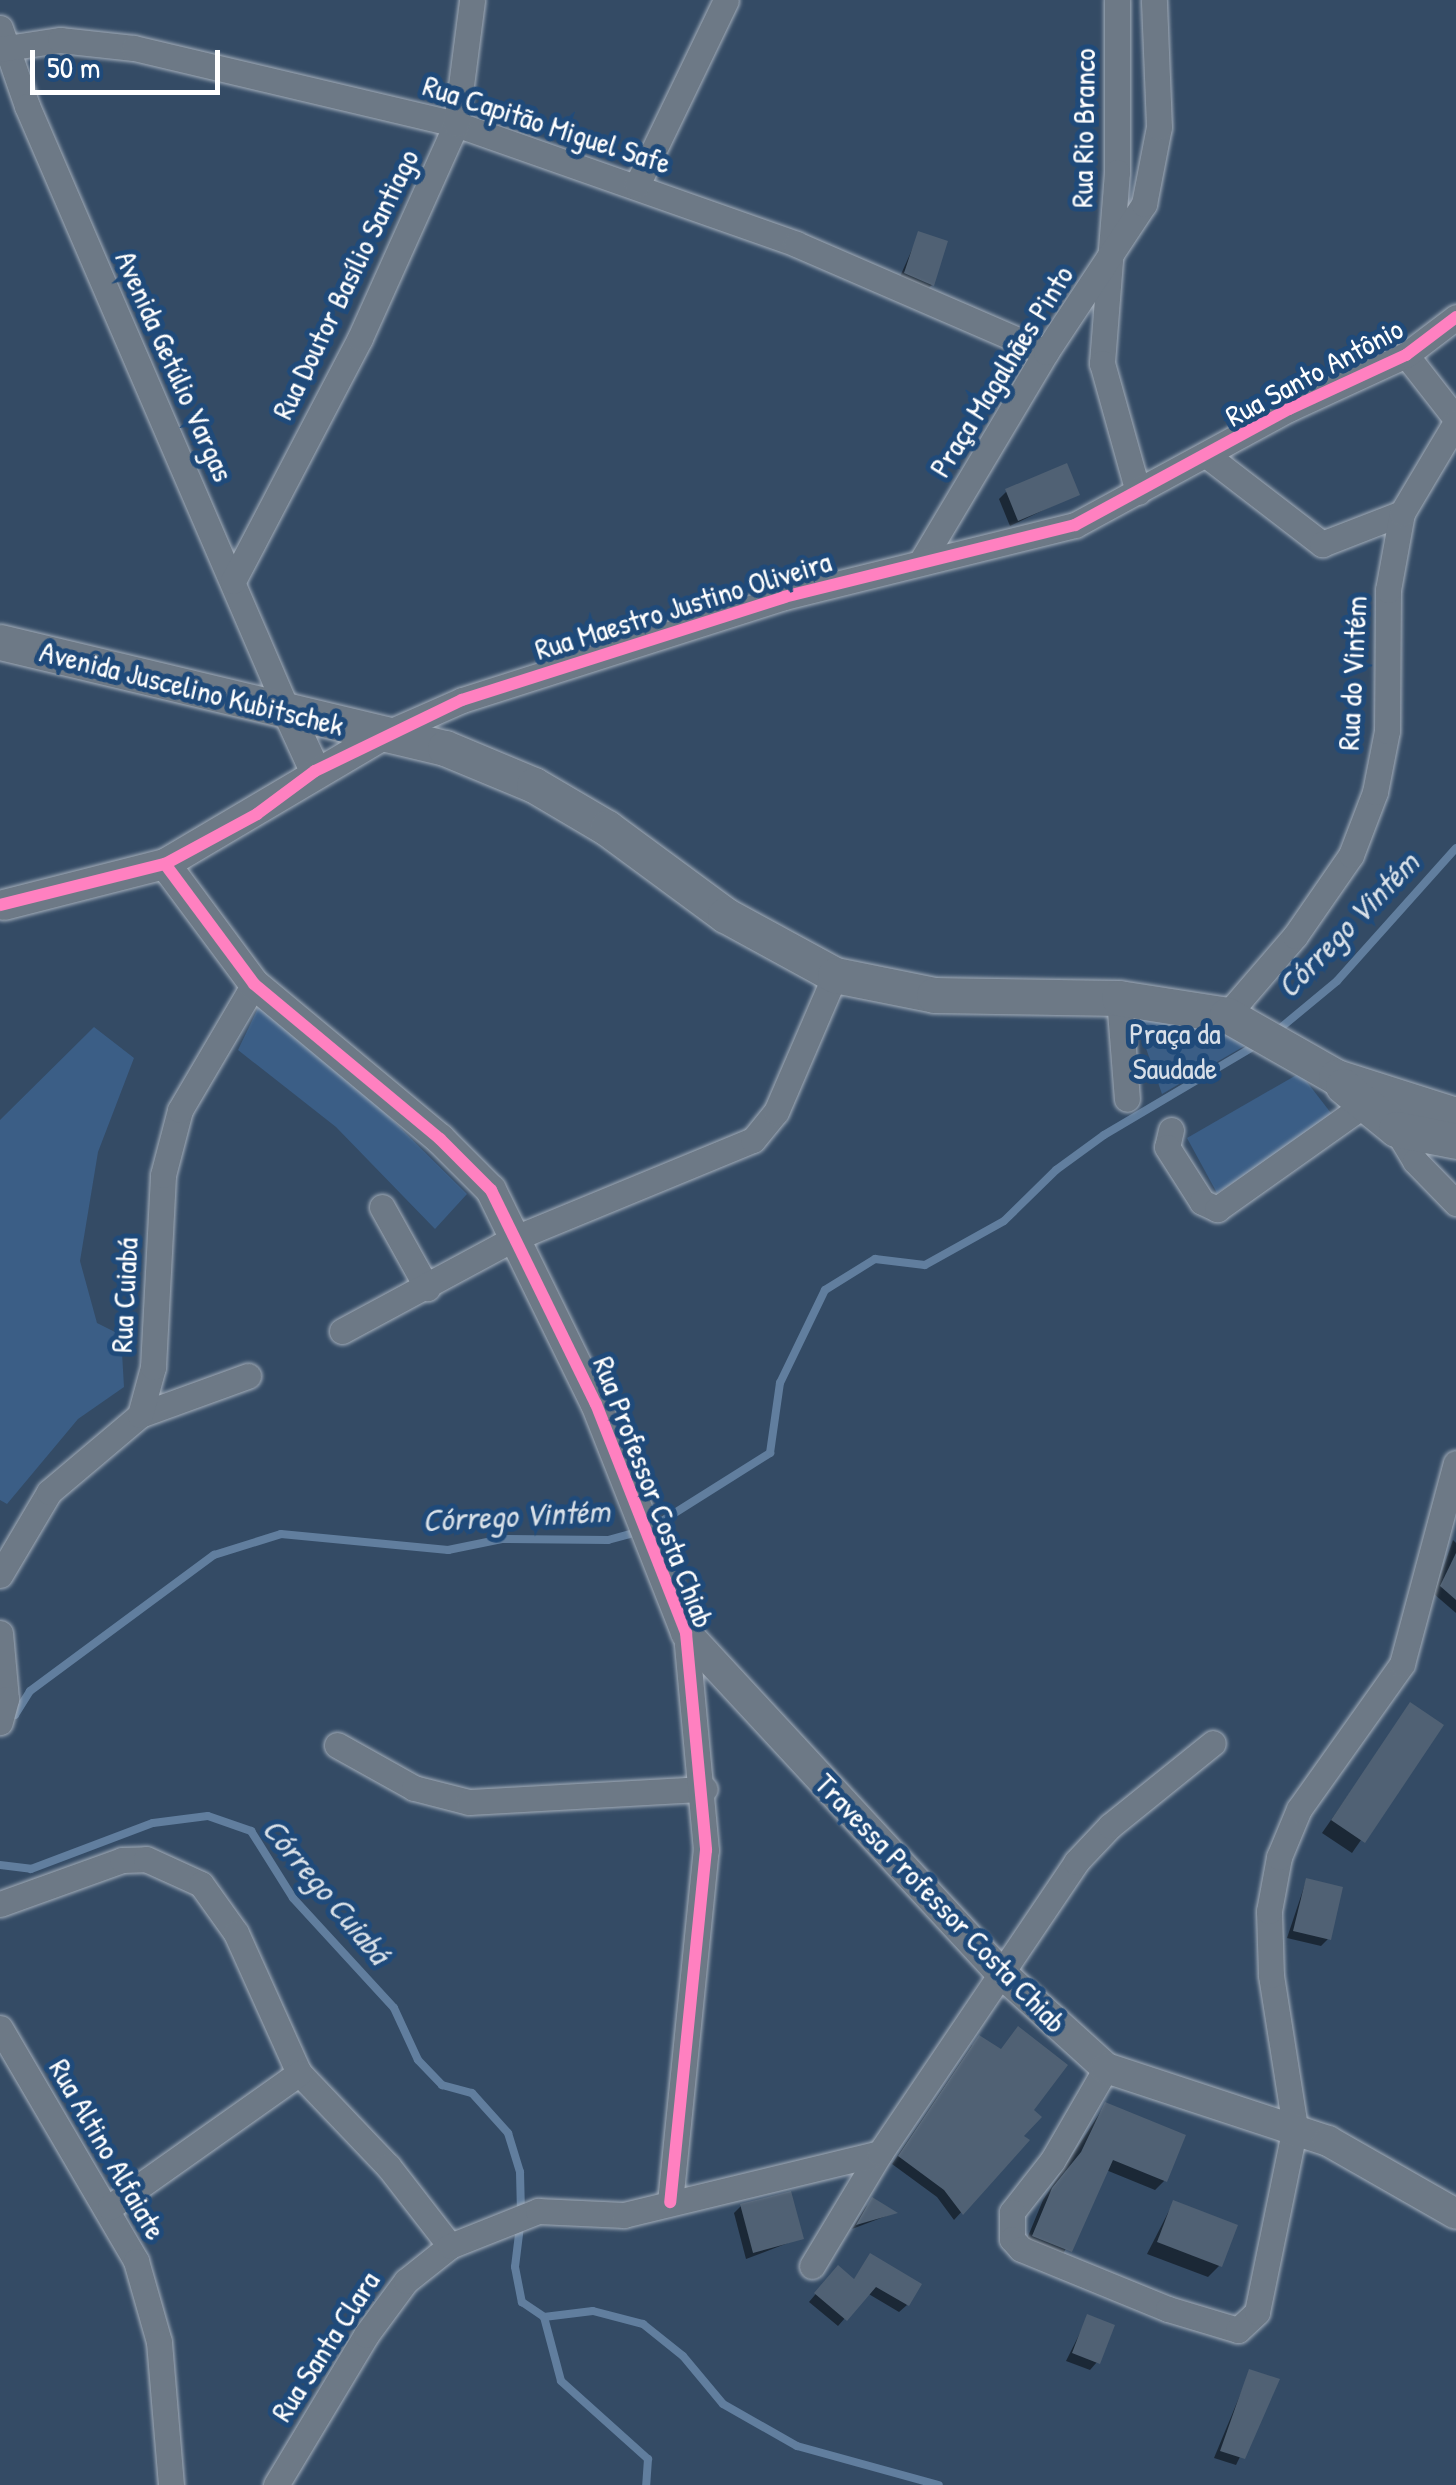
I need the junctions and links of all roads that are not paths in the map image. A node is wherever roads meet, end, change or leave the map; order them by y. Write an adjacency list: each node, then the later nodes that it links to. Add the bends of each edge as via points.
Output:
1 (472, 0): 6 (street, Rua Doutor Basílio Santiago)
2 (726, 0): 7 (street)
3 (1117, 0): 8 (street, Rua Rio Branco)
4 (1154, 0): 8 (street, via 1156,171)
5 (2, 41): 6 (street, Rua Capitão Miguel Safe, via 134,48); 17 (street, Avenida Getúlio Vargas)
6 (456, 124): 7 (street, Rua Capitão Miguel Safe); 17 (street, Rua Doutor Basílio Santiago, via 360,338)
7 (638, 185): 10 (street, Rua Capitão Miguel Safe)
8 (1111, 258): 10 (street, Praça Magalhães Pinto); 14 (street, Praça Magalhães Pinto, via 1102,362)
9 (1456, 317): 11 (street, Rua Santo Antônio)
10 (1046, 352): 16 (street, Praça Magalhães Pinto)
11 (1406, 355): 12 (street); 13 (street, Rua Santo Antônio, via 1289,409)
12 (1456, 421): 15 (street, Rua do Vintém)
13 (1208, 457): 14 (street, Rua Santo Antônio); 15 (street, Rua Santo Antônio, via 1322,544)
14 (1138, 492): 16 (street, via 1075,525)
15 (1402, 514): 27 (street, Rua do Vintém, via 1388,590 1387,732 1375,792 1351,854 1295,936)
16 (921, 562): 20 (street, Rua Maestro Justino Oliveira, via 784,597 462,700)
17 (233, 581): 19 (street, Avenida Getúlio Vargas)
18 (0, 642): 19 (main road, Avenida Juscelino Kubitschek)
19 (287, 710): 20 (main road, Avenida Juscelino Kubitschek); 21 (street)
20 (385, 734): 21 (street); 24 (main road, Avenida Juscelino Kubitschek, via 445,748 534,785 607,828 725,915)
21 (315, 770): 22 (street, via 257,814)
22 (164, 864): 23 (street); 25 (street, Rua Professor Costa Chiab)
23 (1, 909)
24 (834, 974): 26 (main road, Avenida Juscelino Kubitschek, via 934,995); 36 (street, via 776,1112 754,1140)
25 (254, 984): 36 (street, Rua Professor Costa Chiab, via 440,1139 491,1190); 40 (street, Rua Cuiabá, via 180,1110 162,1175 154,1367)
26 (1118, 998): 27 (main road); 28 (street)
27 (1226, 1015): 29 (main road, via 1261,1029)
28 (1126, 1099)
29 (1373, 1099): 30 (main road); 31 (main road); 32 (street, via 1218,1209 1202,1202 1167,1146)
30 (1456, 1115)
31 (1396, 1129): 33 (main road); 34 (street, via 1415,1161)
32 (1170, 1130)
33 (1456, 1142)
34 (1456, 1203)
35 (382, 1208): 37 (street)
36 (515, 1238): 37 (street); 43 (street, Rua Professor Costa Chiab, via 580,1368)
37 (426, 1288): 38 (street)
38 (342, 1331)
39 (248, 1376): 40 (street)
40 (140, 1414): 42 (street, via 49,1492)
41 (1456, 1463): 54 (street, via 1402,1664 1299,1809 1279,1857 1269,1911 1271,1975)
42 (0, 1575)
43 (686, 1633): 48 (street, Rua Professor Costa Chiab); 50 (street, Travessa Professor Costa Chiab)
44 (0, 1634): 45 (street)
45 (3, 1710)
46 (1213, 1743): 50 (street, via 1098,1838)
47 (337, 1745): 48 (street, via 414,1788 469,1802)
48 (705, 1788): 56 (street, Rua Professor Costa Chiab, via 706,1850)
49 (0, 1904): 53 (street, via 122,1860 146,1859 201,1884 236,1933)
50 (998, 1970): 52 (street, Travessa Professor Costa Chiab); 55 (street)
51 (0, 2028): 57 (street, Rua Altino Alfaiate)
52 (1106, 2068): 54 (street, Travessa Professor Costa Chiab); 54 (street, via 1052,2161 1012,2212 1012,2239 1021,2249 1226,2330 1251,2323 1257,2312)
53 (299, 2074): 57 (street); 59 (street, via 388,2166)
54 (1294, 2127): 58 (street, Travessa Professor Costa Chiab)
55 (880, 2154): 56 (street); 60 (street)
56 (670, 2202): 59 (street, Rua Santa Clara, via 624,2215 538,2210)
57 (110, 2207): 61 (street, Rua Altino Alfaiate, via 136,2261 159,2342)
58 (1456, 2214)
59 (450, 2246): 62 (street, Rua Santa Clara, via 406,2281 366,2334)
60 (812, 2266)
61 (171, 2485)
62 (276, 2485)

